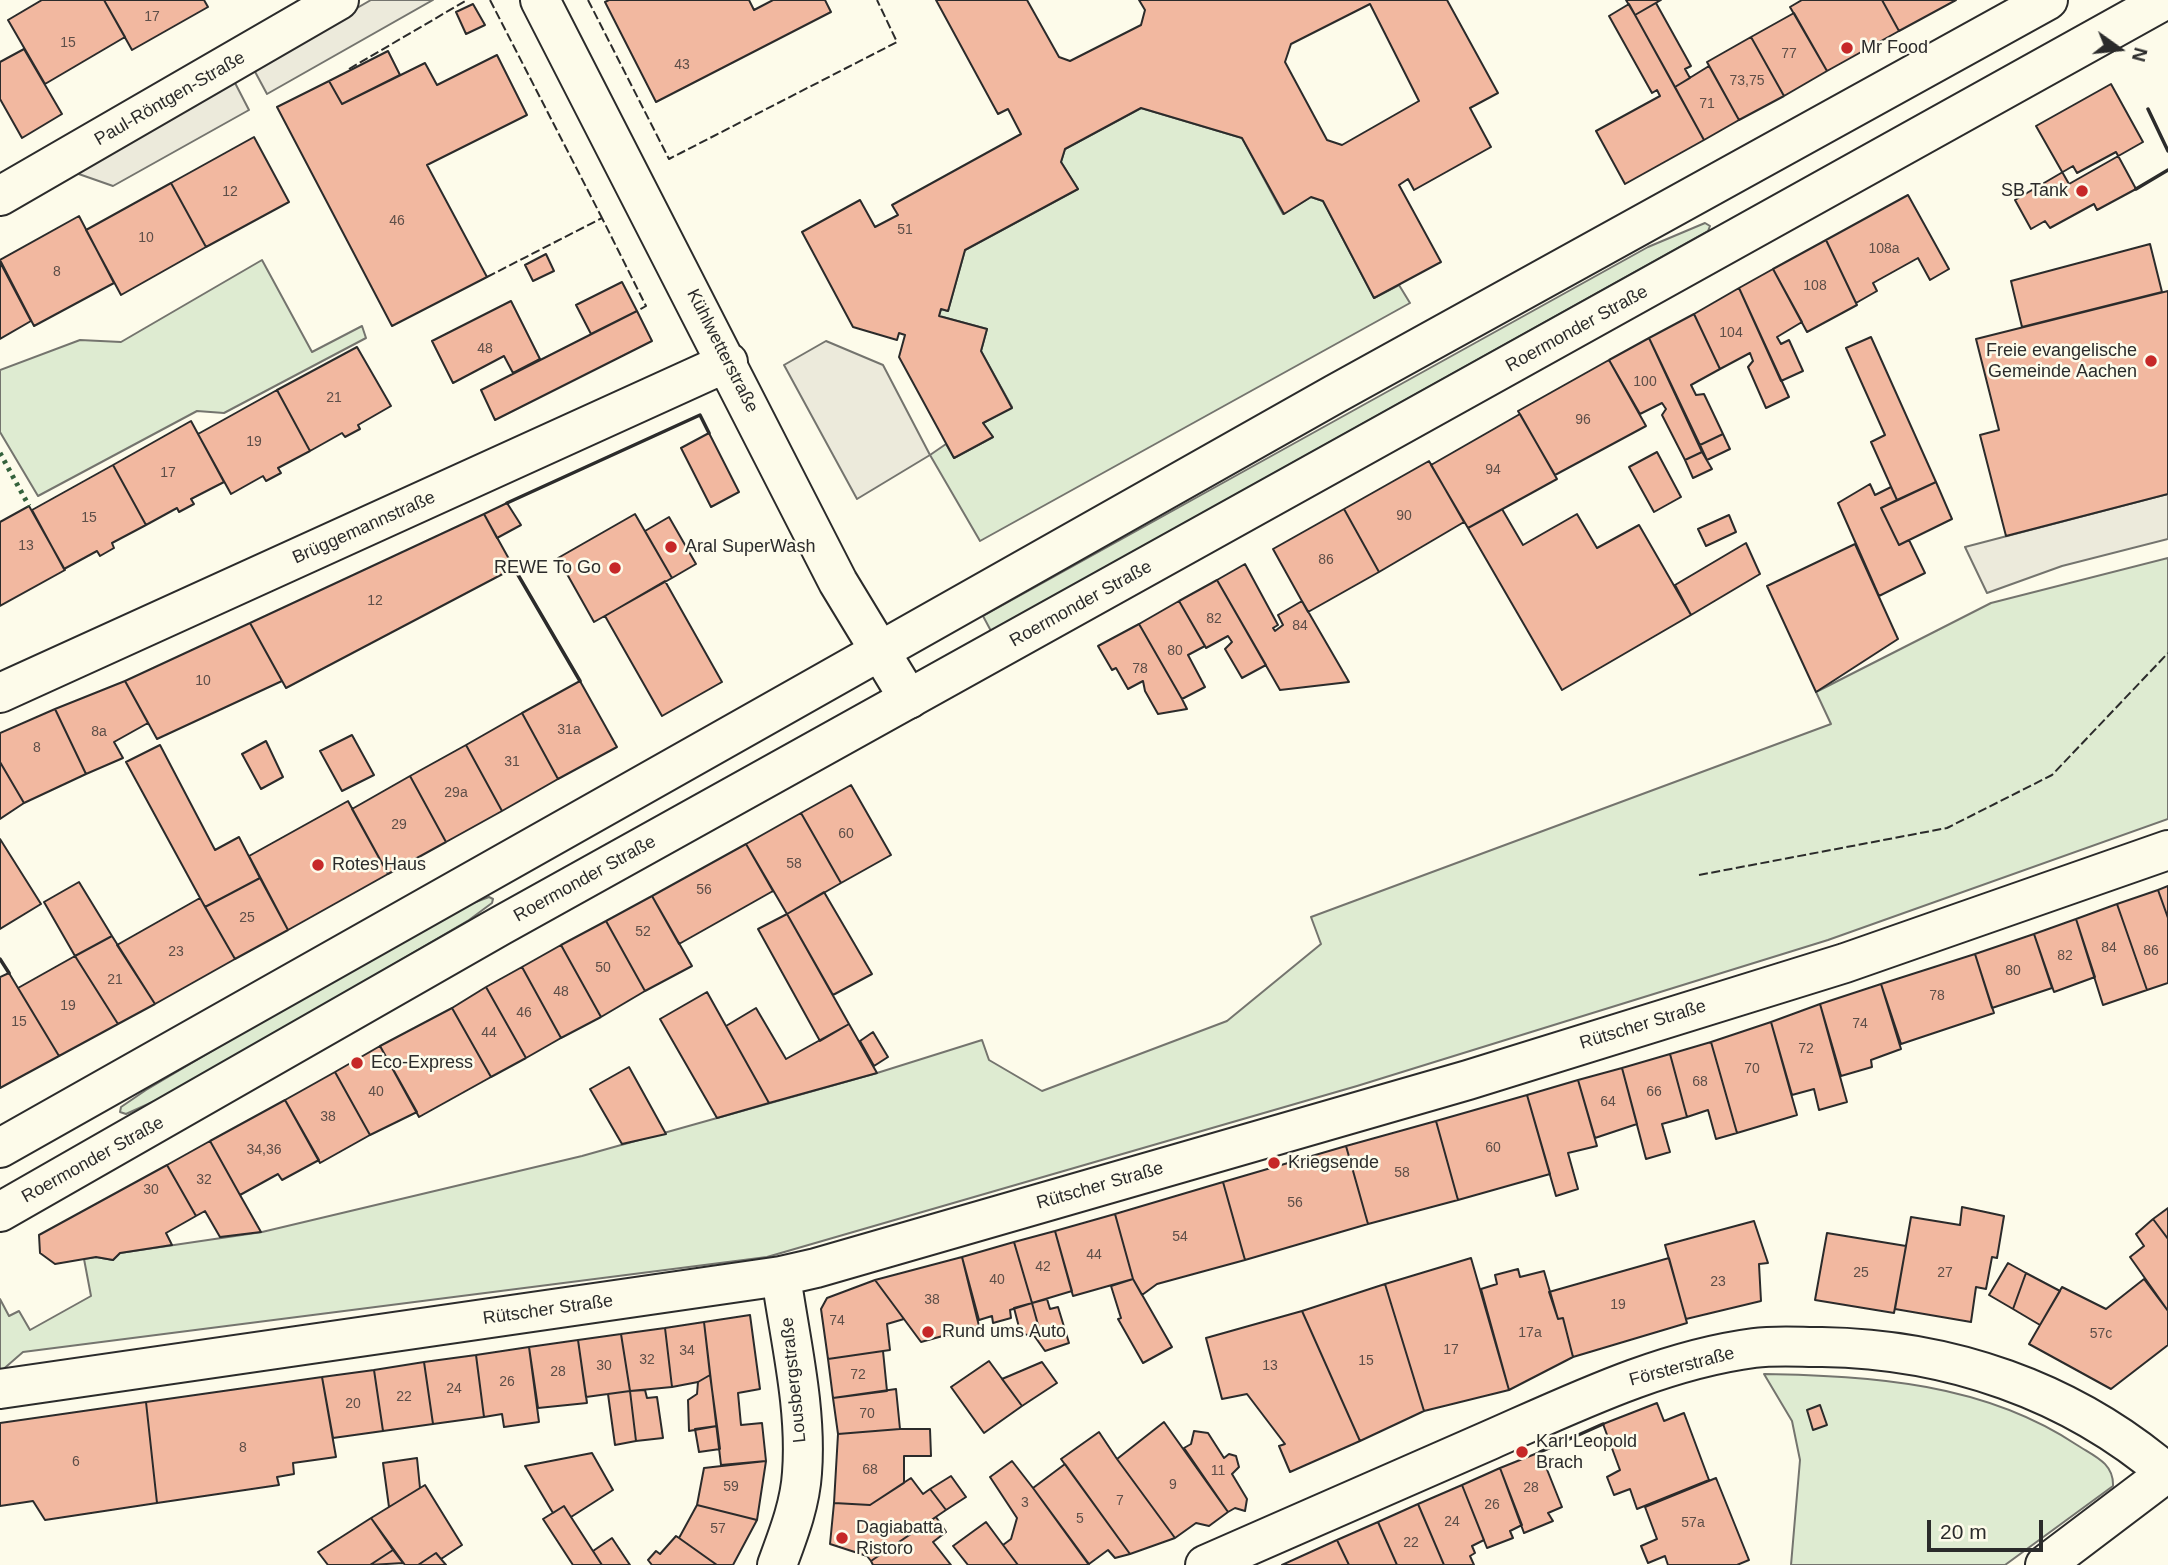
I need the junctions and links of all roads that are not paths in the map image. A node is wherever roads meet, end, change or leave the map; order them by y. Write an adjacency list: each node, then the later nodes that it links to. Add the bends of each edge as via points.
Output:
1 (339, 0): 5 (street, Paul-Röntgen-Straße)
2 (540, 0): 6 (street, Kühlwetterstraße)
3 (2048, 0): 7 (street)
4 (2157, 2): 9 (street, Roermonder Straße)
5 (0, 196)
6 (727, 362): 7 (street, Kühlwetterstraße, via 838,582); 8 (street, Brüggemannstraße)
7 (880, 651): 9 (street, Kühlwetterstraße); 11 (street)
8 (0, 693)
9 (909, 699): 12 (street, Roermonder Straße)
10 (2168, 850): 13 (street, Rütscher Straße, via 1845,963 1481,1076)
11 (0, 1148)
12 (0, 1212)
13 (781, 1276): 14 (street, Rütscher Straße); 16 (street, Lousbergstraße, via 802,1426 802,1474 795,1516)
14 (0, 1389)
15 (2167, 1472): 17 (street, Försterstraße, via 2092,1419 2015,1381 1971,1367 1860,1348 1754,1348 1624,1383); 18 (street)
16 (777, 1565)
17 (1205, 1565)
18 (2045, 1565)

